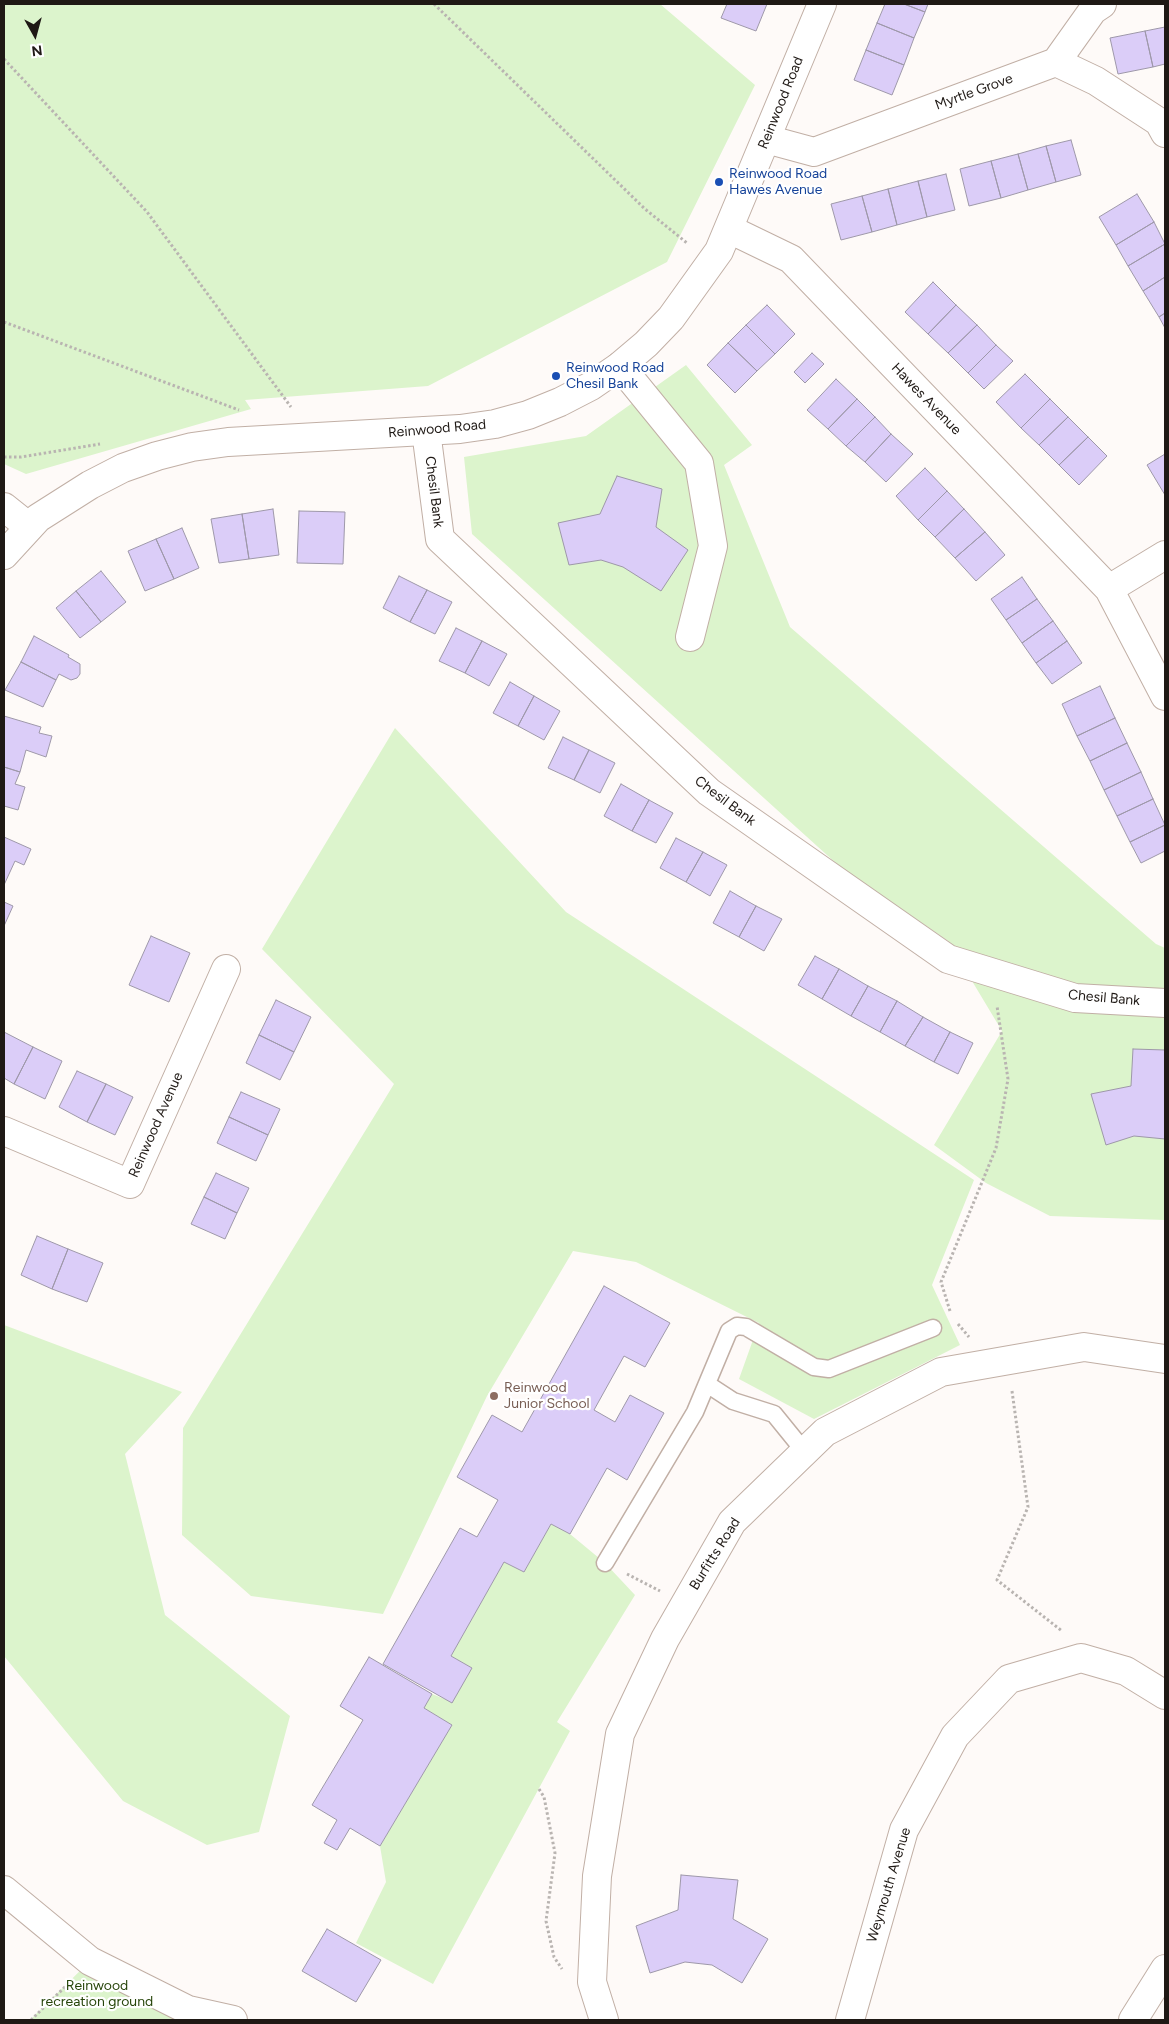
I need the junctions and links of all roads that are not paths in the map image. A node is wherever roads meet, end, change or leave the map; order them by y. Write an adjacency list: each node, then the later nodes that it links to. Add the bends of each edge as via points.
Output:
1 (822, 4): 5 (street, Reinwood Road)
2 (1102, 4): 3 (street, via 1093,10)
3 (1056, 62): 4 (street, via 1096,81 1159,122); 5 (street, Myrtle Grove, via 814,152)
4 (1165, 134)
5 (766, 139): 6 (street, Reinwood Road)
6 (730, 229): 7 (street, Reinwood Road, via 671,318); 13 (street, Hawes Avenue, via 791,259)
7 (620, 366): 8 (street, Reinwood Road, via 591,386 528,415 469,428); 14 (street, via 700,463 713,546)
8 (426, 431): 10 (street, Reinwood Road, via 228,442 192,447 123,468 90,485); 17 (street, Chesil Bank, via 440,539 709,792 948,959 1075,998)
9 (4, 507): 10 (street)
10 (29, 526): 12 (street, Reinwood Road)
11 (1165, 554): 13 (street)
12 (4, 555)
13 (1109, 589): 15 (street, Hawes Avenue)
14 (690, 637)
15 (1165, 696)
16 (226, 969): 18 (street, Reinwood Avenue, via 130,1184)
17 (1165, 1003)
18 (4, 1132)
19 (933, 1328): 21 (lane, via 829,1369 814,1367 746,1327 736,1326 729,1331)
20 (1165, 1359): 22 (street, Burfitts Road, via 1084,1348 941,1372 825,1432)
21 (707, 1384): 22 (lane, via 733,1401 774,1414); 23 (lane, via 695,1412)
22 (804, 1451): 28 (street, Burfitts Road, via 732,1522 665,1639 620,1734 596,1876 592,1982)
23 (605, 1563)
24 (1165, 1695): 29 (street, Weymouth Avenue, via 1126,1671 1081,1658 1009,1679 955,1736 904,1830)
25 (4, 1890): 27 (street, via 90,1961 188,2010)
26 (1165, 1968): 30 (street)
27 (233, 2020)
28 (604, 2020)
29 (850, 2020)
30 (1133, 2020)

